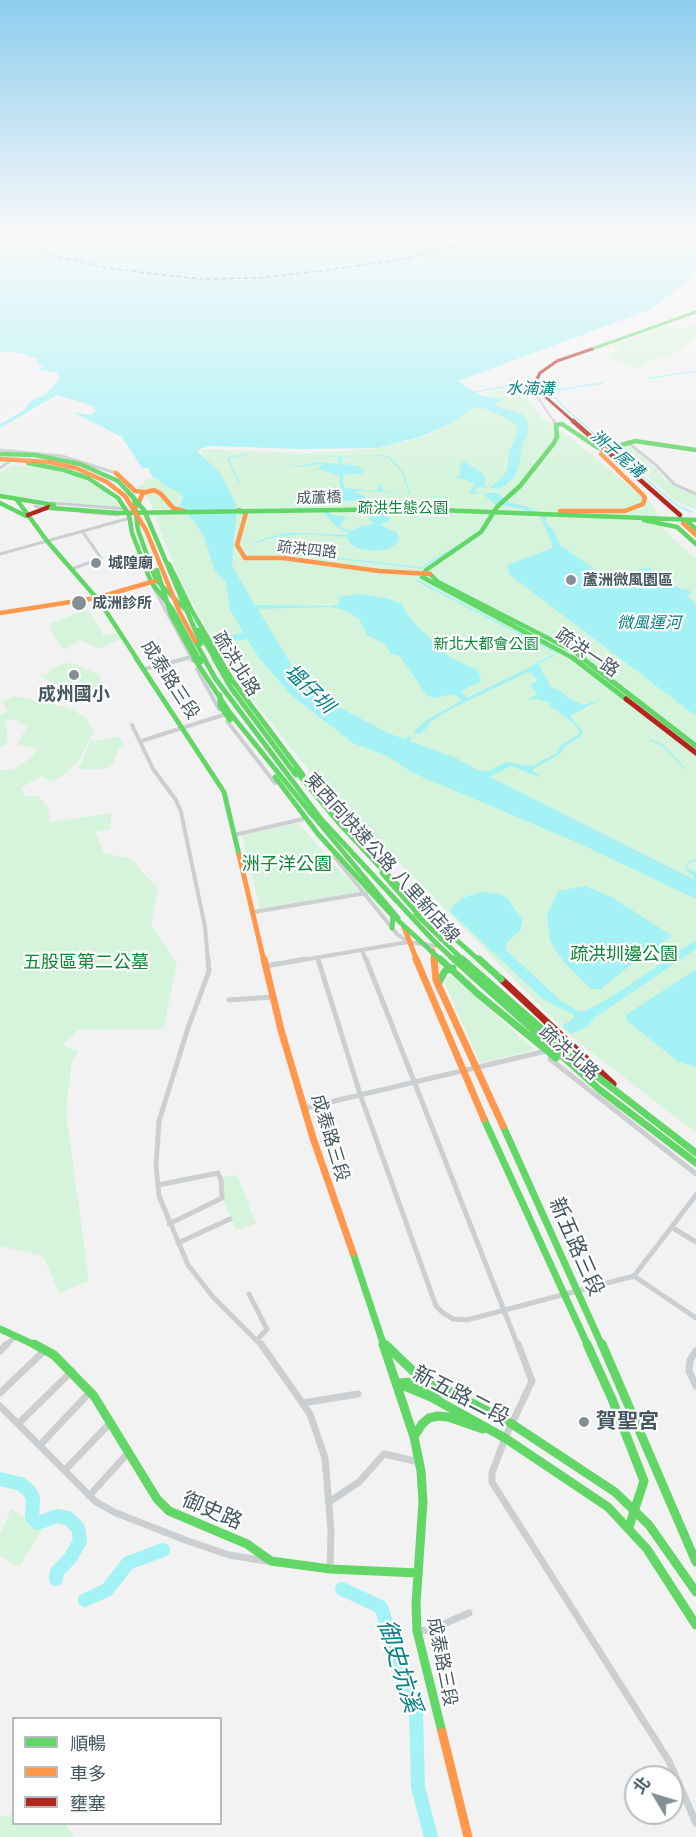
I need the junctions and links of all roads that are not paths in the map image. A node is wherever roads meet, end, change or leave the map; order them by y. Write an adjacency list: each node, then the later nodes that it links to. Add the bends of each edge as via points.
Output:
1 (666, 323): 2 (main road, via 556,362 540,373)
2 (536, 381): 3 (street, via 532,390); 5 (main road, via 538,390)
3 (556, 425): 5 (main road, via 562,424 591,446); 17 (main road, via 561,433 558,444 530,479)
4 (627, 442): 5 (main road); 6 (main road); 13 (street, via 674,484)
5 (610, 449): 19 (main road, bridge, via 601,454 645,498 643,504 625,511); 22 (main road)
6 (696, 450)
7 (22, 453): 8 (main road, 疏洪北路); 9 (street); 11 (street, via 81,460); 20 (main road, 疏洪北路, via 64,460 118,481 134,498)
8 (0, 456): 9 (main road); 31 (main road, 東西向快速公路 八里新店線, bridge, via 58,464 107,482 130,502); 34 (main road, 東西向快速公路 八里新店線, bridge, via 82,467 116,482 144,510)
9 (9, 461): 10 (street); 20 (main road, via 43,465 88,478 114,494)
10 (0, 468)
11 (116, 473): 12 (main road, via 135,491)
12 (147, 491): 20 (main road); 36 (main road, 疏洪四路, bridge, via 158,492 172,508 183,511 246,513 237,545 245,558 283,558)
13 (696, 494)
14 (0, 500): 15 (main road); 23 (main road)
15 (17, 502): 16 (main road); 23 (main road, 成泰路三段)
16 (36, 504): 18 (main road); 20 (street)
17 (502, 504): 36 (main road, via 474,538); 37 (main road, via 486,533)
18 (50, 507): 19 (main road, 成蘆橋, bridge, via 118,511 416,507); 20 (street, via 101,514); 21 (main road, 成蘆橋, bridge, via 118,513 411,509); 23 (main road)
19 (560, 511): 24 (main road, 成蘆橋, bridge)
20 (132, 513): 26 (street); 38 (main road, 疏洪北路, via 132,533)
21 (550, 514): 24 (main road, 成蘆橋, bridge); 27 (main road, bridge, via 654,521)
22 (677, 515)
23 (30, 517): 29 (main road, 成泰路三段)
24 (696, 519)
25 (696, 529): 28 (main road, via 685,522)
26 (82, 531): 29 (street); 35 (street, via 101,558)
27 (683, 532): 30 (main road); 32 (main road)
28 (696, 535)
29 (47, 541): 33 (street); 35 (main road, 成泰路三段)
30 (696, 543)
31 (152, 547): 45 (main road, bridge, via 171,615); 72 (main road, 東西向快速公路 八里新店線, bridge, via 180,613 215,678 321,819 430,938)
32 (696, 548)
33 (0, 554)
34 (165, 558): 53 (main road, bridge, via 211,644 267,728 328,806); 74 (main road, 東西向快速公路 八里新店線, bridge, via 201,644 230,692 327,820 468,965)
35 (72, 569): 39 (main road, 成泰路三段)
36 (422, 574): 37 (main road, 疏洪四路); 50 (main road, 疏洪一路, via 430,583 570,655)
37 (430, 574): 49 (main road, 疏洪一路, via 438,582 574,652)
38 (153, 581): 39 (main road); 41 (street, 疏洪北路, via 160,604); 43 (main road, 疏洪北路); 44 (main road, 疏洪北路, via 188,612 217,667)
39 (96, 598): 40 (main road); 42 (main road, 成泰路三段)
40 (0, 613)
41 (190, 657): 42 (street); 45 (street, 疏洪北路)
42 (144, 669): 47 (main road, 成泰路三段)
43 (220, 693): 51 (main road, 疏洪北路); 72 (main road, bridge, via 220,705 318,834 390,913 478,994)
44 (245, 706): 53 (main road, 疏洪北路); 74 (main road, bridge, via 338,822 379,866)
45 (226, 714): 47 (street); 51 (main road); 52 (street, 疏洪北路)
46 (132, 725): 48 (street)
47 (182, 727): 48 (street); 54 (main road, 成泰路三段, via 224,792)
48 (141, 741): 79 (street, via 153,769 181,812 205,927 209,971 159,1121)
49 (696, 746)
50 (696, 753)
51 (313, 816): 56 (main road, 疏洪北路)
52 (303, 819): 54 (street); 55 (street, 疏洪北路)
53 (333, 819): 60 (main road, 疏洪北路, via 426,922)
54 (234, 835): 57 (main road, 成泰路三段)
55 (366, 893): 57 (street); 58 (street, 疏洪北路)
56 (394, 911): 58 (main road); 59 (main road, 疏洪北路, via 407,932)
57 (254, 912): 63 (main road, 成泰路三段)
58 (392, 928): 59 (street, 疏洪北路)
59 (408, 942): 60 (street, 疏洪北路); 61 (street); 70 (main road, 新五路三段)
60 (433, 945): 64 (street, 疏洪北路, via 445,949); 65 (main road, 新五路三段)
61 (362, 950): 62 (street); 71 (street)
62 (318, 958): 63 (street); 73 (street)
63 (266, 966): 66 (main road, 成泰路三段)
64 (462, 969): 65 (main road, via 445,971); 68 (street, 疏洪北路)
65 (438, 984): 69 (main road, 新五路三段)
66 (274, 997): 67 (street); 75 (main road, 成泰路三段)
67 (230, 1000)
68 (542, 1052): 69 (street); 78 (street, 疏洪北路)
69 (476, 1068): 70 (street); 87 (main road, 新五路三段)
70 (464, 1071): 71 (street); 89 (main road, 新五路三段)
71 (414, 1082): 73 (street); 90 (street)
72 (600, 1090): 77 (main road, 東西向快速公路 八里新店線, bridge)
73 (361, 1097): 75 (street); 90 (street, via 436,1306 453,1319)
74 (630, 1101): 76 (main road, 東西向快速公路 八里新店線, bridge)
75 (305, 1108): 95 (main road, 成泰路三段, via 333,1202)
76 (696, 1153)
77 (696, 1163)
78 (696, 1174)
79 (158, 1185): 82 (street); 82 (street, via 218,1173 222,1198)
80 (696, 1196): 83 (street)
81 (230, 1219): 85 (street)
82 (169, 1224): 85 (street)
83 (673, 1228): 84 (street); 86 (street)
84 (696, 1242)
85 (178, 1243): 94 (street, via 188,1265 213,1297)
86 (634, 1276): 87 (street); 91 (street)
87 (579, 1292): 89 (street); 122 (main road, 新五路三段)
88 (249, 1294): 94 (street, via 267,1329)
89 (564, 1295): 90 (street); 119 (main road, 新五路三段, via 640,1468 644,1481)
90 (503, 1312): 110 (street, via 532,1382)
91 (696, 1318)
92 (0, 1329): 93 (main road, 御史路)
93 (17, 1335): 96 (street); 97 (main road, 御史路)
94 (257, 1340): 105 (street)
95 (384, 1342): 100 (main road, 成泰路三段); 106 (main road, via 416,1373)
96 (0, 1351)
97 (44, 1351): 99 (main road, 御史路); 103 (street)
98 (696, 1351): 101 (street, via 689,1371)
99 (72, 1371): 102 (main road, 御史路); 109 (street)
100 (397, 1383): 106 (main road, 新五路二段, via 414,1382); 111 (main road, 成泰路三段); 112 (main road, 新五路二段)
101 (696, 1386)
102 (90, 1392): 108 (main road, 御史路); 113 (street)
103 (0, 1393)
104 (358, 1394): 105 (street)
105 (302, 1403): 118 (street, via 310,1414 325,1458)
106 (474, 1404): 110 (main road, 新五路二段)
107 (0, 1406): 109 (street)
108 (111, 1422): 114 (main road, 御史路); 116 (street)
109 (18, 1424): 113 (street)
110 (512, 1424): 112 (street); 119 (main road, 新五路二段)
111 (414, 1437): 112 (main road, via 422,1424 438,1416); 115 (main road, 成泰路三段)
112 (505, 1438): 120 (main road, 新五路二段, via 608,1507); 129 (street, via 492,1482 654,1735)
113 (39, 1445): 116 (street)
114 (128, 1453): 117 (street); 121 (main road, 御史路, via 169,1511 247,1544)
115 (419, 1462): 118 (street, via 384,1454 359,1482); 124 (main road, 成泰路三段, via 423,1502)
116 (65, 1470): 117 (street)
117 (89, 1496): 121 (street, via 116,1513 188,1541 229,1555)
118 (328, 1502): 123 (street)
119 (636, 1510): 120 (main road, 新五路三段); 125 (main road, 新五路二段, via 662,1540)
120 (629, 1527): 127 (main road, 新五路二段)
121 (271, 1561): 123 (main road, 御史路)
122 (696, 1562)
123 (330, 1569): 124 (main road, 御史路)
124 (418, 1573): 128 (main road, 成泰路三段)
125 (696, 1592)
126 (469, 1613): 128 (street, via 430,1630)
127 (696, 1625)
128 (417, 1631): 130 (main road, 成泰路三段)
129 (696, 1823)
130 (468, 1837)

